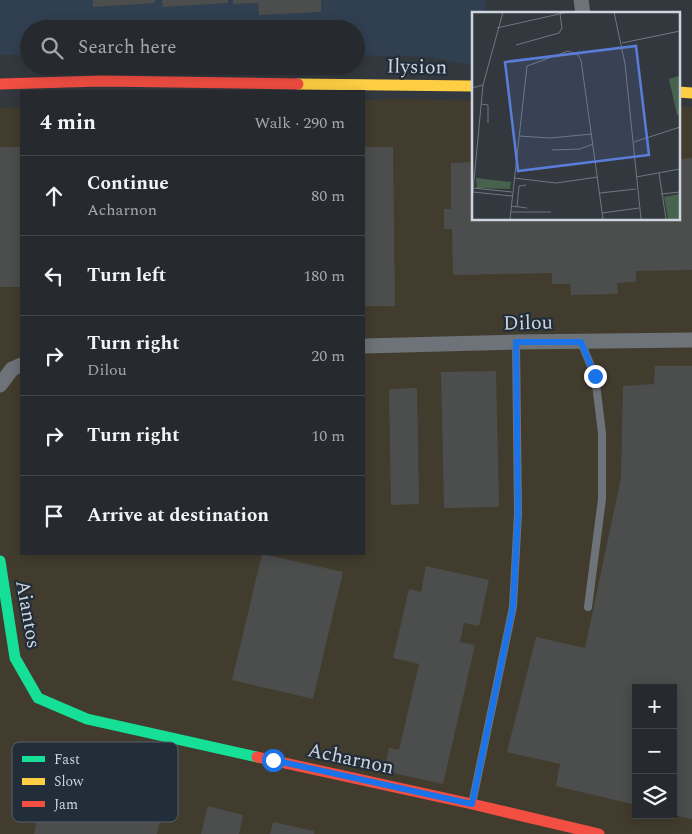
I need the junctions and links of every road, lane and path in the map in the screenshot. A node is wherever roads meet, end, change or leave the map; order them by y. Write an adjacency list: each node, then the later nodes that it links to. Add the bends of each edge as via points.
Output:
1 (0, 84): 2 (street, Ilysion, via 102,81)
2 (472, 86)
3 (692, 340): 5 (street, Dilou)
4 (516, 342): 5 (street, Dilou); 6 (street, Dilou); 12 (lane, via 518,513 513,607)
5 (581, 342): 10 (lane, via 595,376 602,433 602,499)
6 (365, 346)
7 (20, 365): 8 (street, via 12,368)
8 (0, 385)
9 (0, 561): 11 (street, Aiantos, via 15,658)
10 (588, 607)
11 (38, 698): 12 (street, Acharnon, via 86,719)
12 (472, 804): 13 (street, Acharnon)
13 (599, 834)

